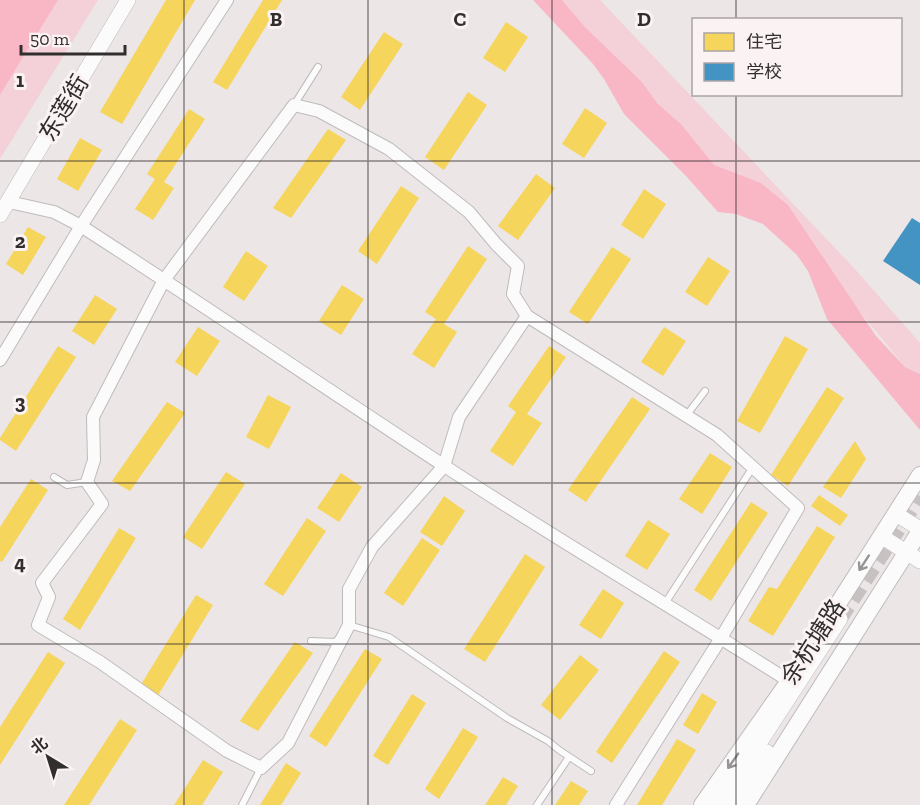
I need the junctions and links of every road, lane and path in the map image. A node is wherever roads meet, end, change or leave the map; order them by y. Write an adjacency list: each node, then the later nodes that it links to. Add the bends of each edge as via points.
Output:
1 (128, 0): 5 (street, 东莲街)
2 (227, 0): 7 (street)
3 (318, 67): 4 (lane)
4 (294, 105): 8 (street); 9 (street, via 319,111 389,149 470,212 518,266 513,294)
5 (9, 202): 6 (street, 东莲街); 7 (street, via 54,212)
6 (0, 215)
7 (81, 226): 8 (street); 10 (street)
8 (164, 280): 13 (street); 17 (street, via 93,417 94,460)
9 (527, 316): 12 (street); 13 (street, via 459,417)
10 (0, 360)
11 (705, 391): 12 (lane)
12 (685, 416): 14 (street, via 717,435)
13 (444, 466): 22 (street); 23 (street, via 372,547 349,589)
14 (753, 467): 22 (lane); 24 (street, via 798,508)
15 (920, 475): 18 (main road, 余杭塘路)
16 (54, 477): 17 (lane, via 67,485)
17 (87, 482): 28 (street, via 102,504 42,583 49,597 38,625 100,662 227,751)
18 (896, 514): 19 (street); 20 (main road, 余杭塘路)
19 (920, 530): 21 (main road, 余杭塘路)
20 (881, 536): 21 (street); 26 (main road, 余杭塘路, one-way to 26)
21 (913, 556): 36 (main road, 余杭塘路)
22 (664, 605): 24 (street)
23 (350, 626): 25 (lane, via 335,642); 27 (lane, via 389,637); 28 (street, via 288,743)
24 (721, 638): 26 (street); 32 (street)
25 (311, 641)
26 (789, 681): 33 (main road, 余杭塘路, one-way to 33)
27 (569, 757): 29 (lane); 31 (lane)
28 (261, 768): 30 (lane)
29 (591, 771)
30 (242, 805)
31 (537, 805)
32 (616, 805)
33 (702, 805)
34 (719, 805): 35 (street, via 844,622)
35 (734, 805)
36 (746, 805)

